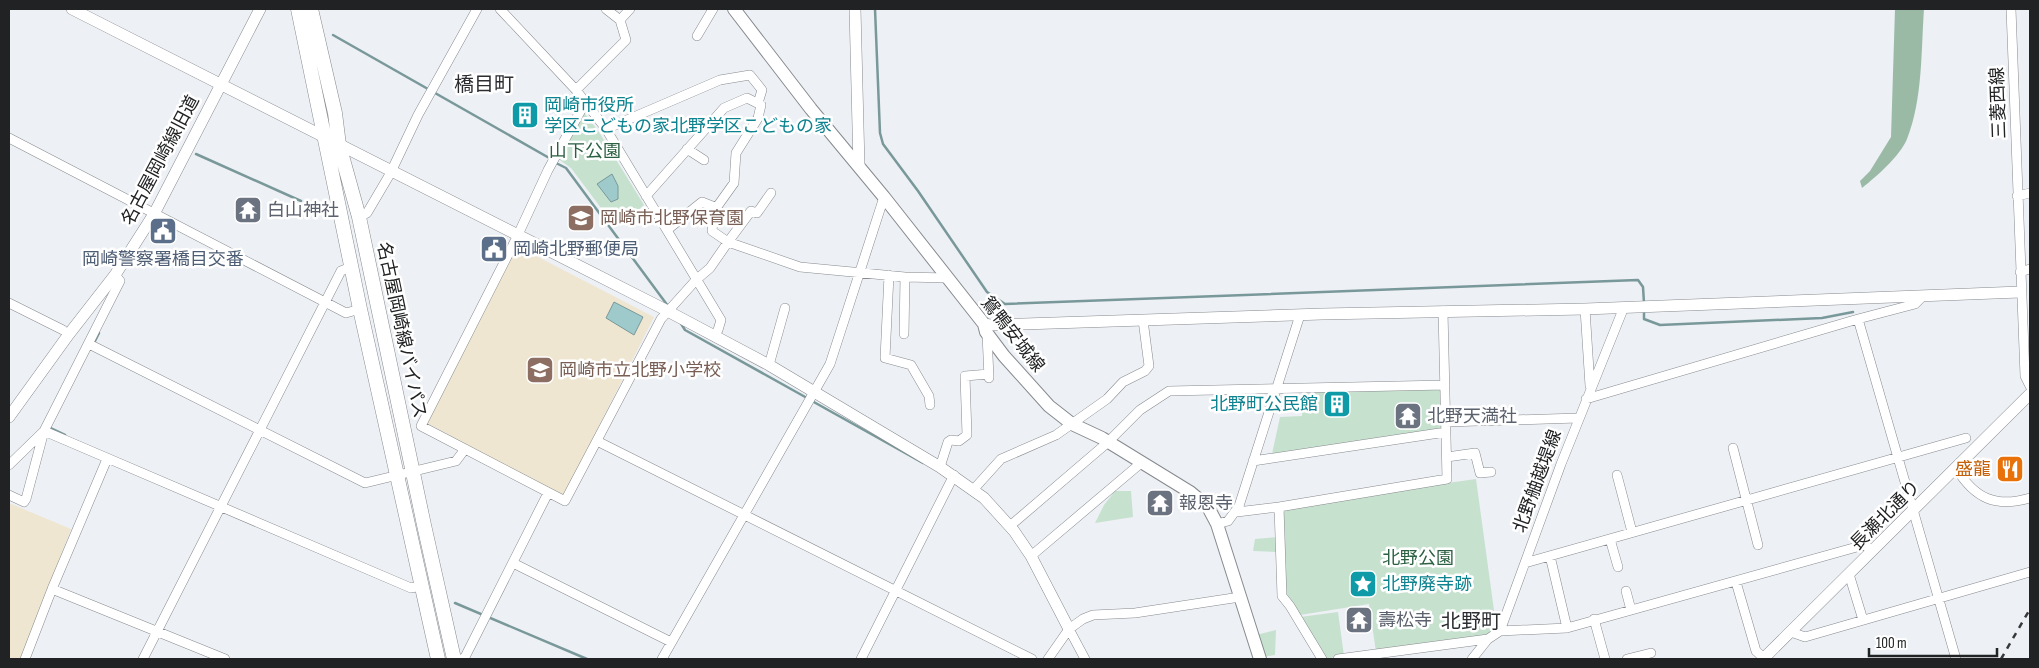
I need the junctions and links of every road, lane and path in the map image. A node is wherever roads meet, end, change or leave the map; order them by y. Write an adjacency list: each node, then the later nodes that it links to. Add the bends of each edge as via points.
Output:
1 (72, 9): 15 (street)
2 (260, 9): 15 (street, 名古屋岡崎線旧道)
3 (298, 9): 21 (main road, 名古屋岡崎線バイパス)
4 (311, 9): 22 (main road, 名古屋岡崎線バイパス, via 335,113)
5 (477, 9): 26 (street)
6 (500, 9): 16 (street)
7 (606, 9): 13 (street)
8 (630, 9): 13 (street)
9 (713, 9): 14 (street)
10 (734, 9): 25 (main road, 鴛鴨安城線, via 811,110)
11 (854, 9): 25 (street)
12 (2011, 9): 30 (street, 三菱西線)
13 (620, 20): 16 (street, via 626,40)
14 (696, 36)
15 (219, 85): 21 (street); 33 (street, 名古屋岡崎線旧道)
16 (576, 90): 17 (street)
17 (586, 101): 19 (street); 36 (street)
18 (758, 103): 19 (street, via 762,90 750,76 720,80); 23 (street, via 747,98 724,108); 32 (street, via 761,105 758,118 736,153 734,183)
19 (606, 129): 29 (street)
20 (9, 138): 33 (street)
21 (325, 138): 22 (street); 38 (main road, 名古屋岡崎線バイパス)
22 (339, 145): 26 (street); 34 (main road, 名古屋岡崎線バイパス)
23 (686, 149): 24 (street); 29 (street)
24 (704, 160)
25 (859, 166): 31 (main road, 鴛鴨安城線)
26 (391, 170): 34 (street, via 367,213); 36 (street)
27 (771, 193): 37 (street, via 757,213 751,211)
28 (2030, 193): 30 (street)
29 (646, 196): 35 (street)
30 (2017, 196): 41 (street, 三菱西線)
31 (884, 197): 40 (street); 45 (main road, 鴛鴨安城線)
32 (717, 208): 35 (street, via 702,202); 37 (street, via 712,231)
33 (154, 214): 42 (street, 名古屋岡崎線旧道); 49 (street)
34 (360, 217): 94 (main road, 名古屋岡崎線バイパス)
35 (667, 230): 46 (street)
36 (518, 234): 55 (street); 85 (street, via 421,426)
37 (728, 242): 40 (street, via 800,267); 46 (street, via 710,268)
38 (351, 267): 49 (street, via 341,271); 54 (main road, 名古屋岡崎線バイパス)
39 (2030, 269): 41 (street)
40 (858, 272): 43 (street); 70 (street, via 830,364)
41 (2020, 272): 47 (street, 三菱西線)
42 (115, 275): 64 (street, via 120,281); 74 (street, 名古屋岡崎線旧道)
43 (889, 275): 44 (street); 73 (street, via 885,358 912,365 929,396)
44 (905, 277): 45 (street); 62 (street)
45 (948, 278): 60 (main road, 鴛鴨安城線)
46 (696, 280): 55 (street); 63 (street, via 721,320)
47 (2020, 292): 48 (street); 67 (street, via 2025,376)
48 (1924, 296): 51 (street); 58 (street, via 1915,304)
49 (325, 302): 54 (street, via 346,313); 79 (street)
50 (9, 303): 61 (street)
51 (1624, 307): 53 (street); 68 (street, 北野舳越堤線)
52 (785, 308): 65 (street)
53 (1585, 309): 56 (street); 68 (street)
54 (360, 310): 96 (main road, 名古屋岡崎線バイパス)
55 (667, 311): 63 (street); 82 (street)
56 (1443, 311): 57 (street); 66 (street)
57 (1300, 315): 59 (street); 69 (street)
58 (1858, 319): 72 (street); 86 (street)
59 (1143, 320): 60 (street, via 990,325); 77 (street, via 1149,366 1123,382 1107,399)
60 (985, 329): 77 (main road, 鴛鴨安城線, via 1004,356 1049,406); 92 (street, via 989,377 965,376 967,435 960,441 948,442)
61 (63, 330)
62 (904, 334)
63 (714, 335): 65 (street)
64 (89, 344): 78 (street); 79 (street)
65 (769, 366): 70 (street)
66 (1444, 385): 69 (street); 76 (street)
67 (2030, 386)
68 (1591, 388): 72 (street, 北野舳越堤線)
69 (1276, 389): 83 (street, via 1169,391 1140,410); 89 (street)
70 (813, 393): 92 (street); 108 (street)
71 (2030, 394): 93 (street, 長瀬北通り)
72 (1586, 399): 75 (street, 北野舳越堤線)
73 (930, 406)
74 (9, 417)
75 (1578, 418): 76 (street); 118 (street, 北野舳越堤線)
76 (1446, 422): 80 (street)
77 (1072, 424): 83 (main road, 鴛鴨安城線); 99 (street, via 1056,435 1001,459)
78 (44, 431): 88 (street); 91 (street); 101 (street, via 26,499 24,502)
79 (259, 431): 96 (street, via 365,483); 104 (street)
80 (1446, 432): 87 (street); 89 (street)
81 (1966, 438): 86 (street)
82 (597, 441): 100 (street, via 565,501); 108 (street)
83 (1107, 443): 90 (main road, 鴛鴨安城線); 110 (street)
84 (1733, 448): 103 (street)
85 (465, 449): 94 (street, via 456,461); 100 (street)
86 (1899, 456): 103 (street); 107 (street)
87 (1447, 457): 95 (street, via 1475,453 1480,473); 105 (street, via 1447,479)
88 (108, 459): 104 (street); 124 (street)
89 (1253, 461): 106 (street)
90 (1141, 463): 109 (main road, 鴛鴨安城線, via 1190,492 1208,507); 115 (street)
91 (9, 465)
92 (940, 467): 97 (street)
93 (1956, 468): 102 (street, via 1967,483 1996,503); 107 (street, 長瀬北通り)
94 (412, 472): 96 (street); 144 (main road, 名古屋岡崎線バイパス)
95 (1491, 472)
96 (397, 475): 123 (main road, 名古屋岡崎線バイパス)
97 (954, 475): 99 (street); 126 (street)
98 (1617, 476): 111 (street)
99 (973, 490): 110 (street)
100 (548, 493): 117 (street)
101 (9, 495)
102 (2030, 498)
103 (1745, 500): 111 (street); 113 (street)
104 (220, 507): 123 (street, via 411,588); 134 (street)
105 (1279, 507): 106 (street); 152 (street, via 1282,596)
106 (1236, 512): 109 (street, via 1228,521)
107 (1913, 512): 114 (street, 長瀬北通り); 128 (street)
108 (744, 516): 126 (street); 138 (street)
109 (1217, 524): 127 (main road, 鴛鴨安城線)
110 (1010, 526): 115 (street)
111 (1632, 532): 112 (street)
112 (1610, 539): 116 (street); 119 (street)
113 (1758, 545)
114 (1873, 550): 121 (street, 長瀬北通り); 122 (street, via 1864,545)
115 (1031, 556): 133 (street)
116 (1550, 556): 118 (street); 132 (street)
117 (513, 563): 138 (street); 145 (street)
118 (1525, 563): 135 (street, 北野舳越堤線)
119 (1618, 566)
120 (2030, 572): 128 (street)
121 (1849, 574): 131 (street); 136 (street, 長瀬北通り)
122 (1736, 582): 129 (street); 157 (street, via 1756,651)
123 (421, 586): 143 (main road, 名古屋岡崎線バイパス)
124 (52, 588): 134 (street); 140 (street)
125 (1626, 591): 129 (street)
126 (896, 592): 147 (street); 148 (street)
127 (1240, 597): 133 (street, via 1135,613 1093,615); 151 (main road, 鴛鴨安城線)
128 (1940, 598): 131 (street); 158 (street)
129 (1631, 610): 130 (street)
130 (1594, 619): 132 (street); 155 (street)
131 (1863, 620): 136 (street, via 1805,637)
132 (1567, 628): 135 (street)
133 (1069, 629): 149 (street); 150 (street)
134 (157, 631): 141 (street); 142 (street)
135 (1500, 631): 137 (street)
136 (1791, 632): 157 (street, 長瀬北通り)
137 (1488, 639): 153 (street); 154 (street)
138 (671, 642): 146 (street)
139 (1651, 653): 156 (street)
140 (25, 659)
141 (143, 659)
142 (225, 659)
143 (438, 659)
144 (454, 659)
145 (462, 659)
146 (662, 659)
147 (861, 659)
148 (1032, 659)
149 (1048, 659)
150 (1085, 659)
151 (1260, 659)
152 (1322, 659)
153 (1338, 659)
154 (1472, 659)
155 (1605, 659)
156 (1626, 659)
157 (1764, 659)
158 (1956, 659)

